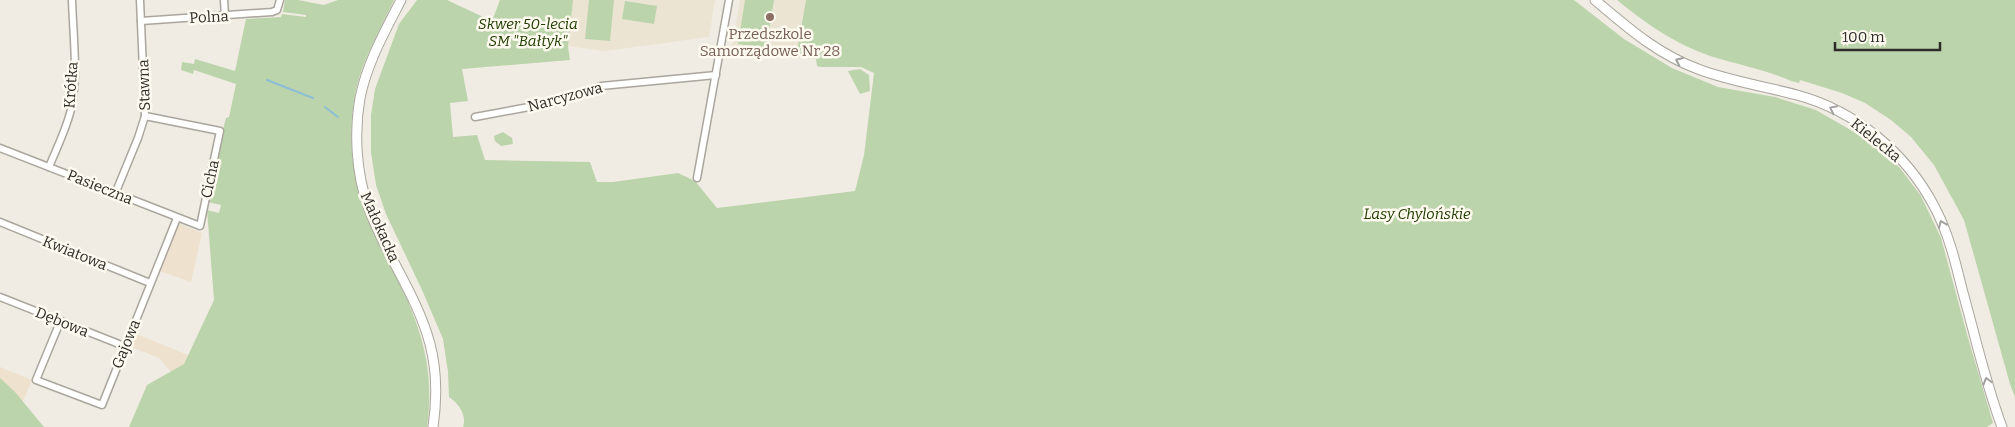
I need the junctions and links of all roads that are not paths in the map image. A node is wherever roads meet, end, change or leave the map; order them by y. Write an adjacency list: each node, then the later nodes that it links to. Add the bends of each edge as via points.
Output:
1 (72, 0): 14 (street, Krótka, via 73,102)
2 (140, 0): 9 (street, Stawna)
3 (224, 0): 8 (street)
4 (280, 0): 8 (street, Polna, via 277,10 272,12)
5 (401, 0): 24 (main road, Małokacka, via 364,80 358,112 358,159 369,208 415,304 430,345 436,382)
6 (729, 0): 10 (street)
7 (1594, 0): 25 (main road, Kielecka, one-way to 7, via 1943,226 1925,190 1896,154 1865,127 1824,105 1798,95 1706,72 1672,58 1641,39)
8 (225, 17): 9 (street, Polna)
9 (141, 21): 11 (street, Stawna)
10 (716, 75): 12 (street, Narcyzowa, via 601,86 556,102); 15 (street)
11 (145, 116): 16 (street, Stawna); 19 (street, Cicha, via 220,131)
12 (475, 117)
13 (0, 148): 14 (street, Pasieczna)
14 (49, 167): 16 (street, Pasieczna)
15 (697, 178)
16 (115, 194): 17 (street, Pasieczna)
17 (177, 218): 19 (street, Pasieczna); 20 (street, Gajowa)
18 (0, 222): 20 (street, Kwiatowa)
19 (200, 226)
20 (150, 283): 23 (street, Gajowa)
21 (0, 297): 22 (street, Dębowa)
22 (60, 322): 23 (street, Dębowa); 23 (street, Gajowa, via 36,380 102,405)
23 (124, 346)
24 (433, 427)
25 (2002, 427)

